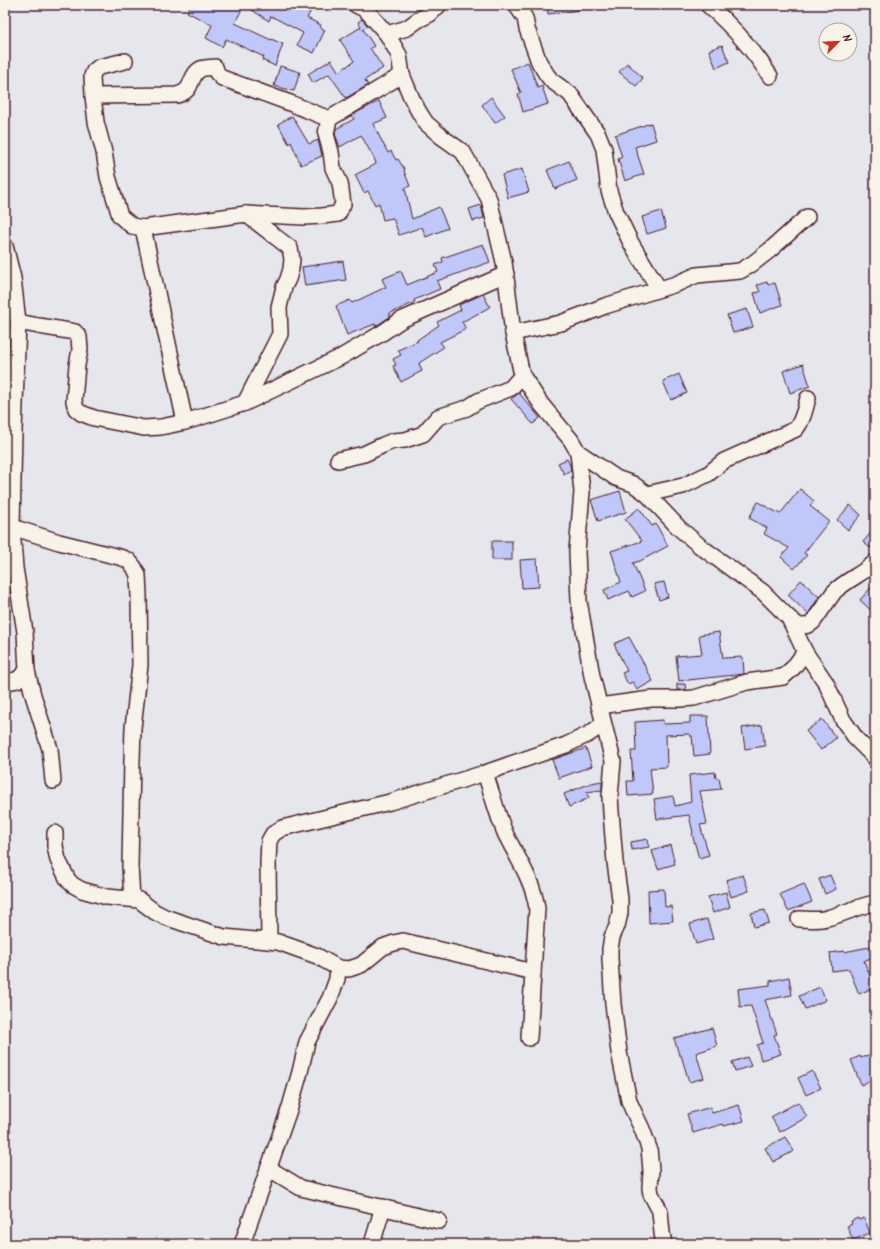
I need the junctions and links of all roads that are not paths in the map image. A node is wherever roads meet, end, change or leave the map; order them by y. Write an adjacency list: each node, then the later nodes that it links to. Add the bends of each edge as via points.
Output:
1 (356, 5): 5 (street, via 366,10)
2 (439, 5): 5 (street, via 408,28)
3 (516, 5): 16 (street, via 525,18 534,48 547,75 570,94 598,134 604,149 609,191 616,212 631,243)
4 (708, 5): 8 (street, via 754,51)
5 (387, 34): 7 (street, via 399,55)
6 (125, 61): 9 (street, via 99,67 94,71)
7 (402, 75): 10 (street); 15 (street, via 426,123 463,152 489,199)
8 (770, 76)
9 (93, 96): 10 (street, via 176,95 184,93 198,70 215,67 216,73 222,78); 13 (street, via 108,177 120,216 132,226)
10 (329, 119): 11 (street, via 326,134 344,204 338,214 304,217)
11 (246, 214): 13 (street); 21 (street, via 290,248 292,259 279,307 280,334)
12 (808, 217): 16 (street, via 770,250 740,271 697,275)
13 (143, 228): 22 (street)
14 (5, 246): 17 (street, via 13,278)
15 (506, 274): 18 (street); 21 (street, via 402,320 341,357)
16 (659, 289): 18 (street, via 561,323)
17 (18, 322): 22 (street, via 75,332 79,337 80,350 74,401 81,414 144,428); 23 (street)
18 (513, 333): 19 (street)
19 (522, 375): 24 (street); 25 (street, via 511,388 467,408 438,417 423,434 393,441 364,454)
20 (808, 398): 26 (street, via 804,414 796,429 724,461 708,474 683,486)
21 (244, 403): 22 (street)
22 (185, 422)
23 (9, 432): 27 (street)
24 (578, 452): 26 (street, via 616,478 634,484); 33 (street, via 582,492 578,551 579,601)
25 (338, 460)
26 (647, 494): 29 (street, via 679,528 763,592)
27 (12, 527): 31 (street, via 15,568 25,632); 39 (street, via 123,558 129,561 138,575 140,665 133,744 130,866)
28 (875, 562): 29 (street, via 838,588 810,624 799,626)
29 (789, 618): 30 (street)
30 (805, 652): 33 (street, via 783,677 748,682 694,698 651,699); 35 (street, via 826,684 843,720 857,740)
31 (27, 671): 32 (street, via 17,680); 37 (street, via 50,749)
32 (5, 682)
33 (599, 706): 34 (street)
34 (603, 724): 36 (street, via 566,745); 51 (street, via 613,761 610,796 620,899 620,913 610,949 613,1004 629,1101 649,1148 650,1188 660,1211)
35 (875, 758)
36 (485, 773): 42 (street, via 390,802 282,828 273,834 269,841 268,862); 44 (street, via 498,815 535,896 537,908)
37 (53, 781)
38 (55, 833): 39 (street, via 58,860 72,885 107,897)
39 (132, 898): 42 (street, via 165,917 224,937)
40 (875, 903): 41 (street, via 827,918)
41 (799, 919)
42 (269, 941): 43 (street, via 317,956)
43 (338, 968): 44 (street, via 349,969 361,965 383,946 403,941); 46 (street, via 330,998 307,1042 290,1107)
44 (533, 972): 45 (street)
45 (529, 1038)
46 (268, 1168): 47 (street, via 301,1188); 49 (street)
47 (383, 1207): 48 (street); 50 (street)
48 (439, 1221)
49 (242, 1244)
50 (372, 1244)
51 (664, 1244)

